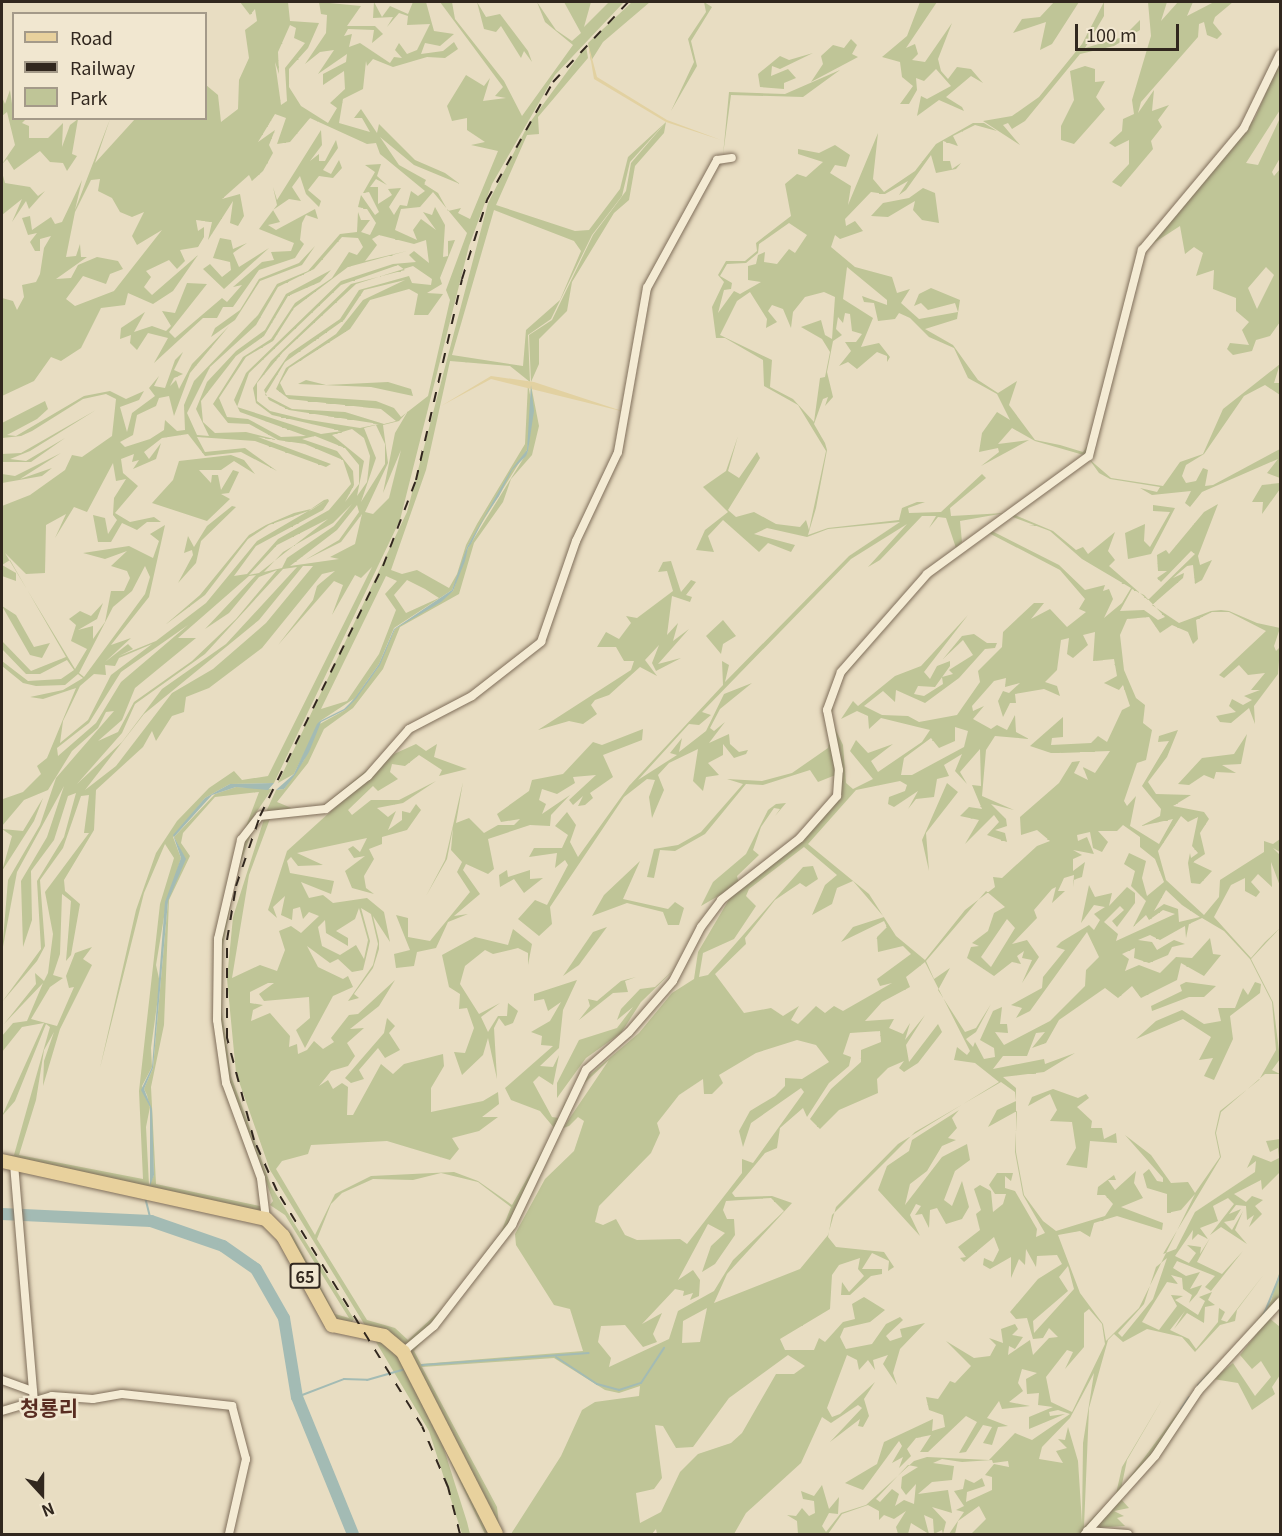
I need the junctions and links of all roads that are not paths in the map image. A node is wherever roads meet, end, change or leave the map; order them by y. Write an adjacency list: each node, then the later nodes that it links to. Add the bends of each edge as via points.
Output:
1 (1281, 54): 6 (street, via 1244,128 1142,250 1089,456 927,574 841,672 827,710 839,770 837,796 800,838 721,900 700,927 673,981 629,1032 586,1070 512,1225 434,1326)
2 (732, 158): 4 (street, via 717,160 647,288 618,452 576,541 541,642 472,696 409,729 368,776 326,810 260,816 241,840 218,939 217,1020 226,1083 261,1178)
3 (8, 1162): 4 (main road); 8 (street)
4 (266, 1220): 6 (main road, 65, via 284,1236 332,1325 384,1336)
5 (1281, 1302): 11 (street, via 1199,1390 1155,1456)
6 (404, 1352): 13 (main road, 65)
7 (2, 1380): 8 (street)
8 (33, 1390): 9 (street)
9 (34, 1401): 10 (street); 12 (street, via 122,1394 232,1406 246,1459)
10 (2, 1411)
11 (1086, 1533): 14 (street)
12 (229, 1534)
13 (496, 1534)
14 (1128, 1534)

